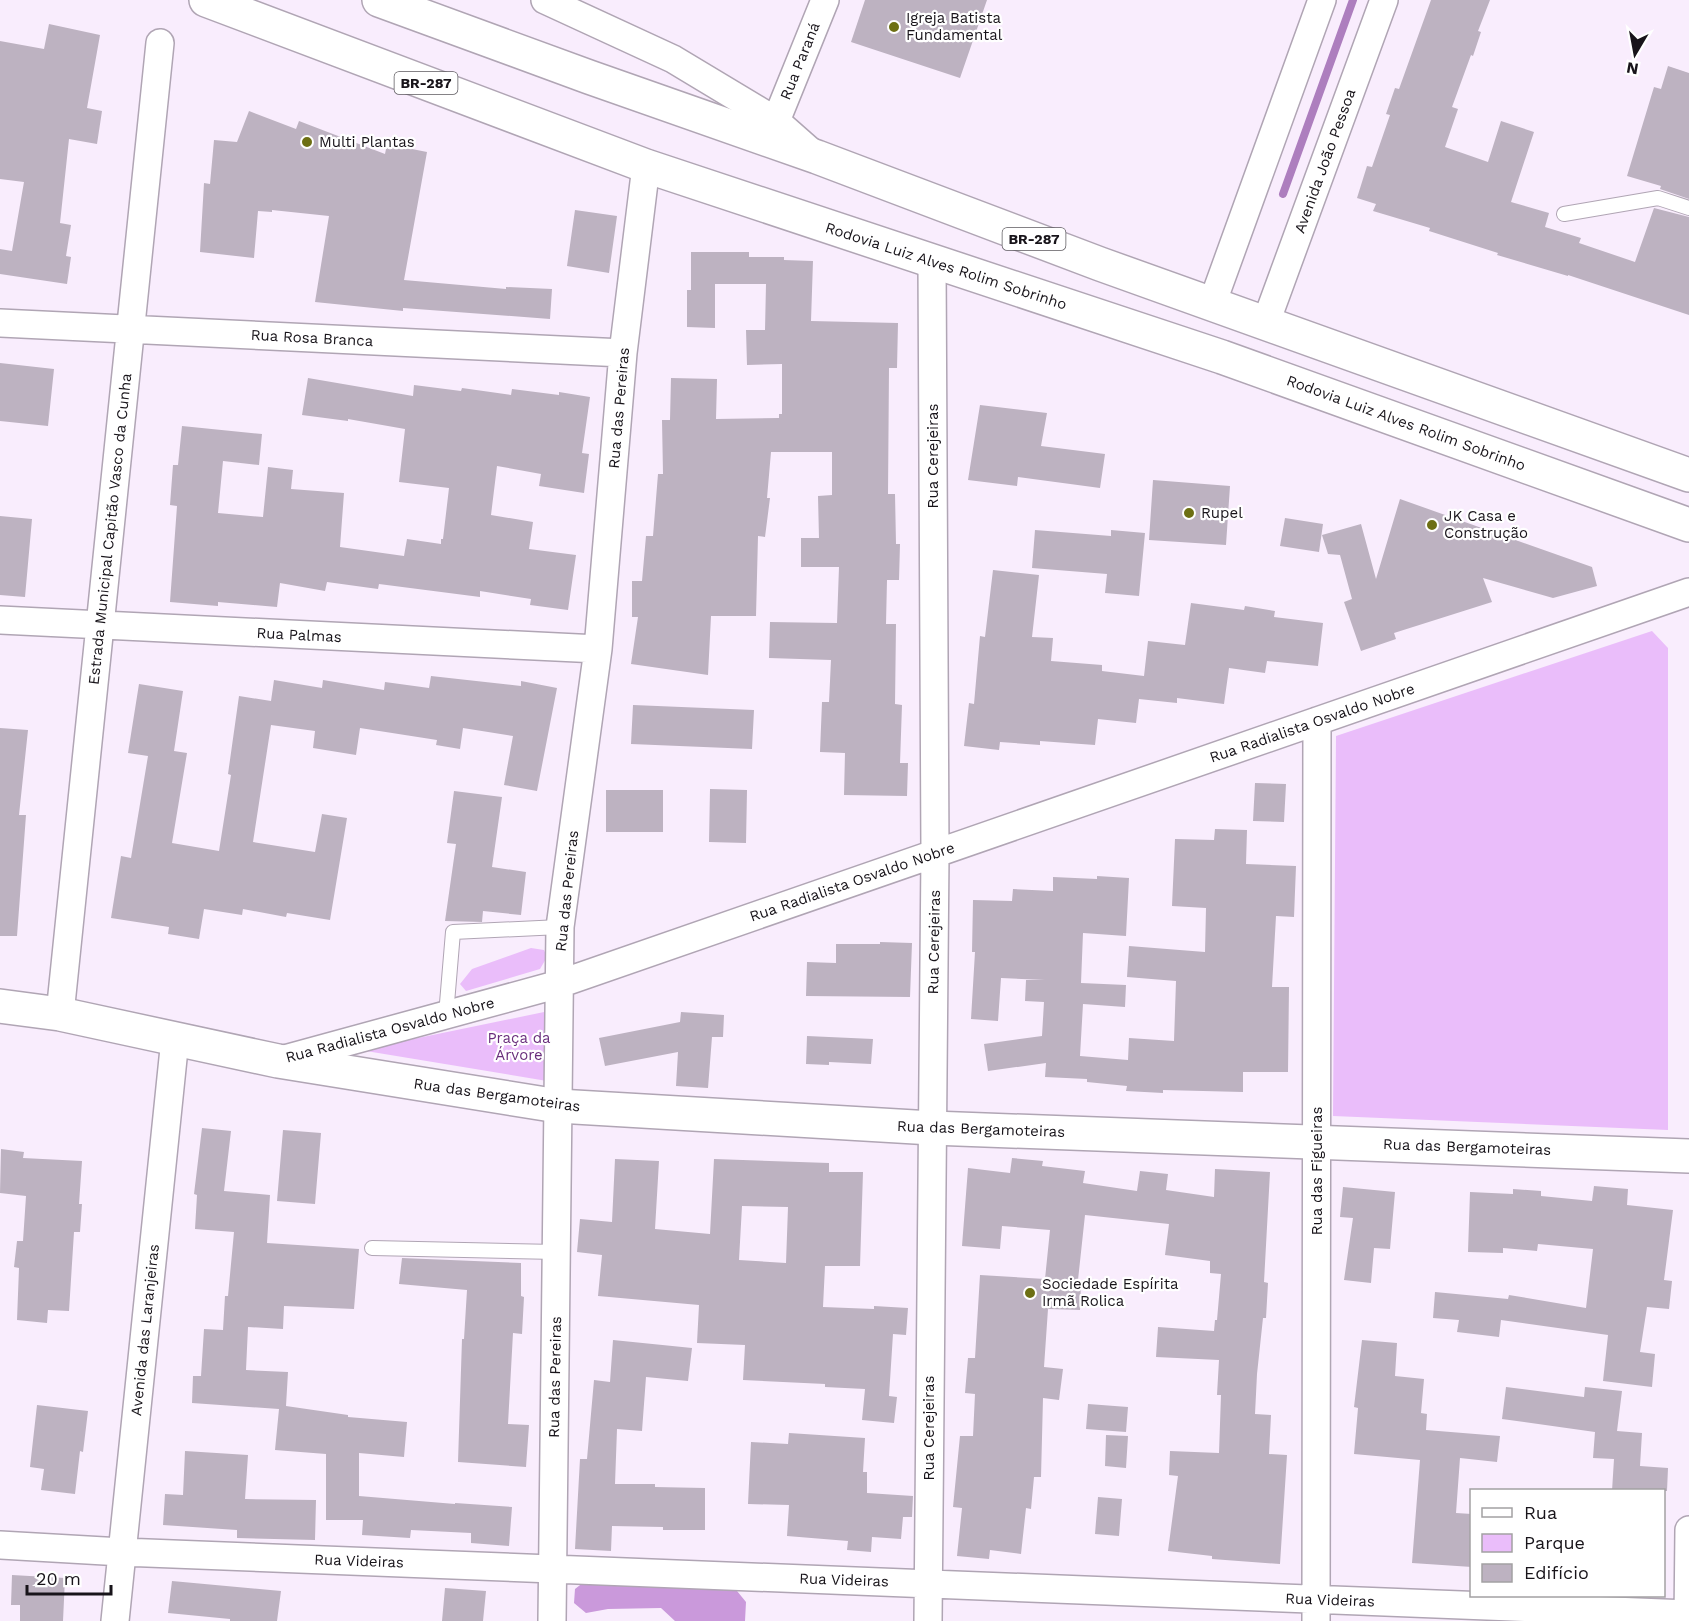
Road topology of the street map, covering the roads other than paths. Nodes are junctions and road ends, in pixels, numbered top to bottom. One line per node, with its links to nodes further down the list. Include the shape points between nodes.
1 (206, 0): 10 (main road, Rodovia Luiz Alves Rolim Sobrinho / BR-287)
2 (379, 0): 9 (main road, BR-287)
3 (545, 0): 8 (street, via 673,59)
4 (825, 0): 8 (street, Rua Paraná)
5 (1322, 0): 14 (street)
6 (1384, 0): 15 (street, Avenida João Pessoa)
7 (160, 43): 17 (street, Estrada Municipal Capitão Vasco da Cunha)
8 (776, 121): 9 (street)
9 (818, 157): 14 (main road, BR-287)
10 (646, 166): 13 (main road, Rodovia Luiz Alves Rolim Sobrinho / BR-287); 18 (street, Rua das Pereiras)
11 (1689, 208): 12 (lane, via 1658,198)
12 (1564, 214)
13 (932, 262): 20 (main road, Rodovia Luiz Alves Rolim Sobrinho / BR-287, via 1233,361); 26 (street, Rua Cerejeiras)
14 (1212, 304): 15 (main road, BR-287)
15 (1266, 322): 19 (main road, BR-287)
16 (0, 323): 17 (street, Rua Rosa Branca)
17 (131, 330): 18 (street, Rua Rosa Branca); 23 (street, Estrada Municipal Capitão Vasco da Cunha)
18 (623, 353): 24 (street, Rua das Pereiras)
19 (1689, 475)
20 (1689, 525)
21 (1689, 592): 25 (street, Rua Radialista Osvaldo Nobre)
22 (0, 620): 23 (street, Rua Palmas)
23 (100, 625): 24 (street, Rua Palmas); 30 (street, Estrada Municipal Capitão Vasco da Cunha)
24 (598, 649): 27 (street, Rua das Pereiras)
25 (1317, 721): 26 (street, Rua Radialista Osvaldo Nobre); 36 (street, Rua das Figueiras)
26 (935, 854): 28 (street, Rua Radialista Osvaldo Nobre); 35 (street, Rua Cerejeiras)
27 (560, 927): 28 (street, Rua das Pereiras); 31 (lane, via 453,932)
28 (559, 984): 31 (street, Rua Radialista Osvaldo Nobre); 34 (street, Rua das Pereiras)
29 (0, 1006): 30 (main road, Rua Radialista Osvaldo Nobre)
30 (60, 1014): 32 (main road, Rua Radialista Osvaldo Nobre)
31 (446, 1015): 33 (street, Rua Radialista Osvaldo Nobre)
32 (175, 1039): 33 (main road, Rua Radialista Osvaldo Nobre); 42 (street, Avenida das Laranjeiras)
33 (278, 1061): 34 (main road, Rua das Bergamoteiras)
34 (558, 1106): 35 (main road, Rua das Bergamoteiras); 39 (street, Rua das Pereiras)
35 (932, 1128): 36 (main road, Rua das Bergamoteiras); 44 (street, Rua Cerejeiras)
36 (1317, 1142): 37 (main road, Rua das Bergamoteiras); 45 (street, Rua das Figueiras)
37 (1689, 1156)
38 (372, 1248): 39 (lane)
39 (556, 1252): 43 (street, Rua das Pereiras)
40 (1689, 1530): 46 (street)
41 (0, 1545): 42 (street, Rua Videiras)
42 (122, 1552): 43 (street, Rua Videiras); 47 (street, Avenida das Laranjeiras)
43 (553, 1569): 44 (street, Rua Videiras); 48 (street, Rua das Pereiras)
44 (928, 1584): 45 (street, Rua Videiras); 49 (street, Rua Cerejeiras)
45 (1316, 1610): 46 (street, Rua Videiras)
46 (1689, 1614): 50 (street)
47 (115, 1621)
48 (552, 1621)
49 (928, 1621)
50 (1688, 1621)

